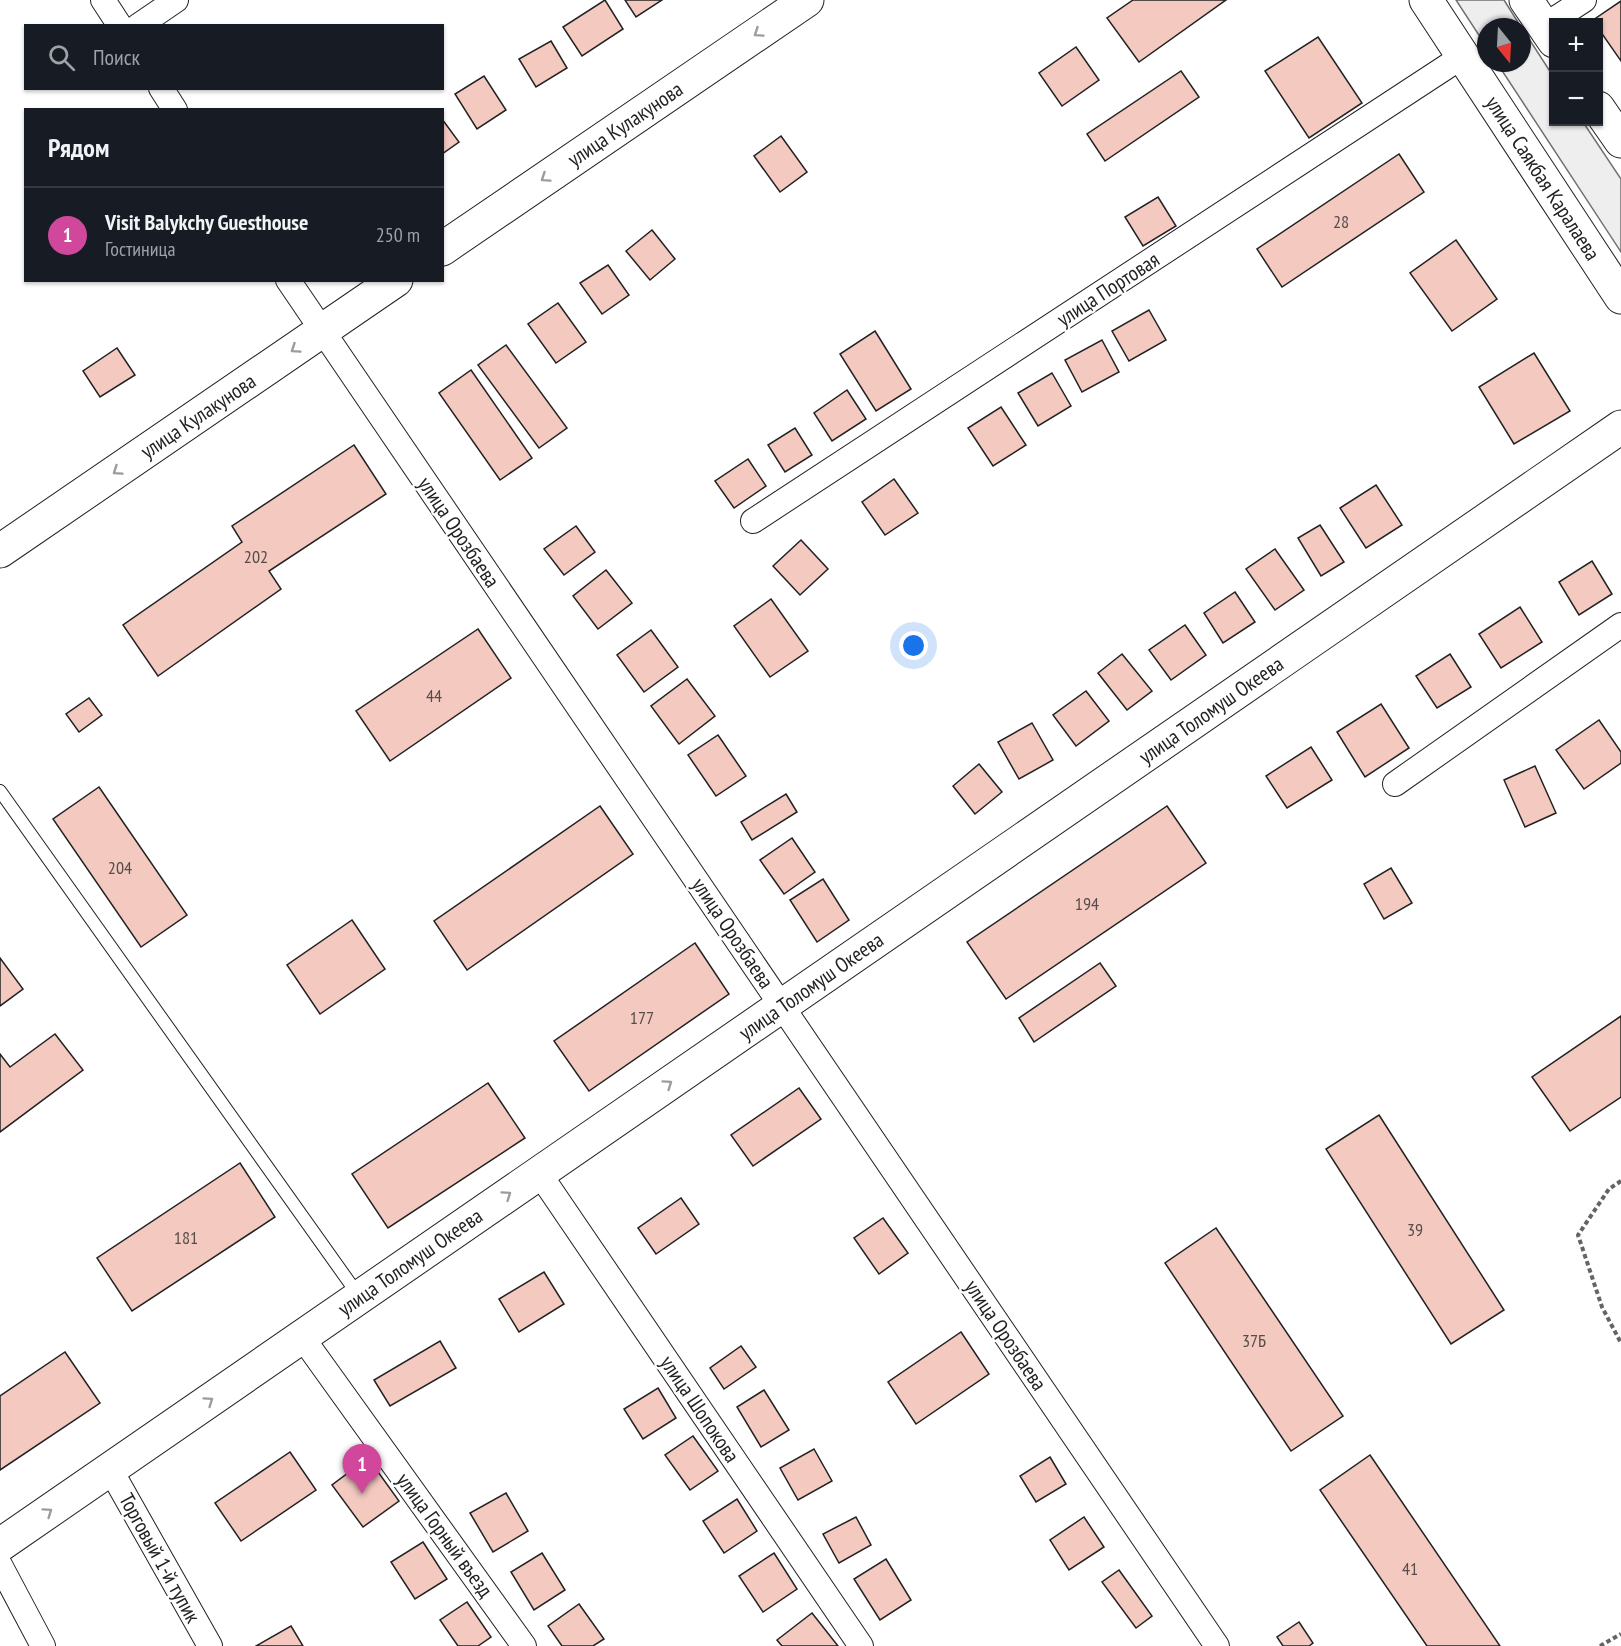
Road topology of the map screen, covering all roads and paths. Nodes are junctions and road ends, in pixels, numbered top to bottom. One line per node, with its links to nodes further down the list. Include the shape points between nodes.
1 (103, 0): 7 (street)
2 (176, 0): 8 (street)
3 (807, 0): 14 (street, улица Кулакунова, one-way to 14)
4 (1426, 0): 9 (street, улица Саякбая Каралаева)
5 (1584, 0): 6 (street)
6 (1541, 22)
7 (119, 24)
8 (141, 24)
9 (1463, 56): 17 (street, улица Саякбая Каралаева); 20 (street, улица Портовая)
10 (162, 90): 11 (street)
11 (174, 108)
12 (1603, 114): 13 (street)
13 (1621, 141)
14 (444, 248)
15 (289, 282): 18 (street, улица Орозбаева)
16 (393, 282): 18 (street, улица Кулакунова)
17 (1621, 297)
18 (322, 331): 21 (street, улица Кулакунова, one-way to 21); 25 (street, улица Орозбаева)
19 (1621, 427): 25 (street, улица Толомуш Океева)
20 (753, 521)
21 (0, 551)
22 (1621, 625): 23 (street)
23 (1395, 784)
24 (0, 791): 28 (lane)
25 (783, 1005): 26 (street, улица Толомуш Океева, one-way to 25); 39 (street, улица Орозбаева)
26 (539, 1173): 28 (street, улица Толомуш Океева, one-way to 26); 38 (street, улица Шопокова)
27 (1621, 1181): 30 (path, via 1609,1189 1578,1235 1602,1307)
28 (360, 1297): 29 (street, улица Толомуш Океева)
29 (302, 1337): 31 (street, улица Толомуш Океева, one-way to 29); 37 (street, улица Горный въезд)
30 (1621, 1343)
31 (110, 1469): 32 (street, улица Толомуш Океева, one-way to 31); 36 (street, Торговый 1-й тупик)
32 (0, 1545)
33 (0, 1565): 35 (street)
34 (1621, 1634): 40 (path)
35 (43, 1646)
36 (210, 1646)
37 (524, 1646)
38 (861, 1646)
39 (1217, 1646)
40 (1600, 1646)

